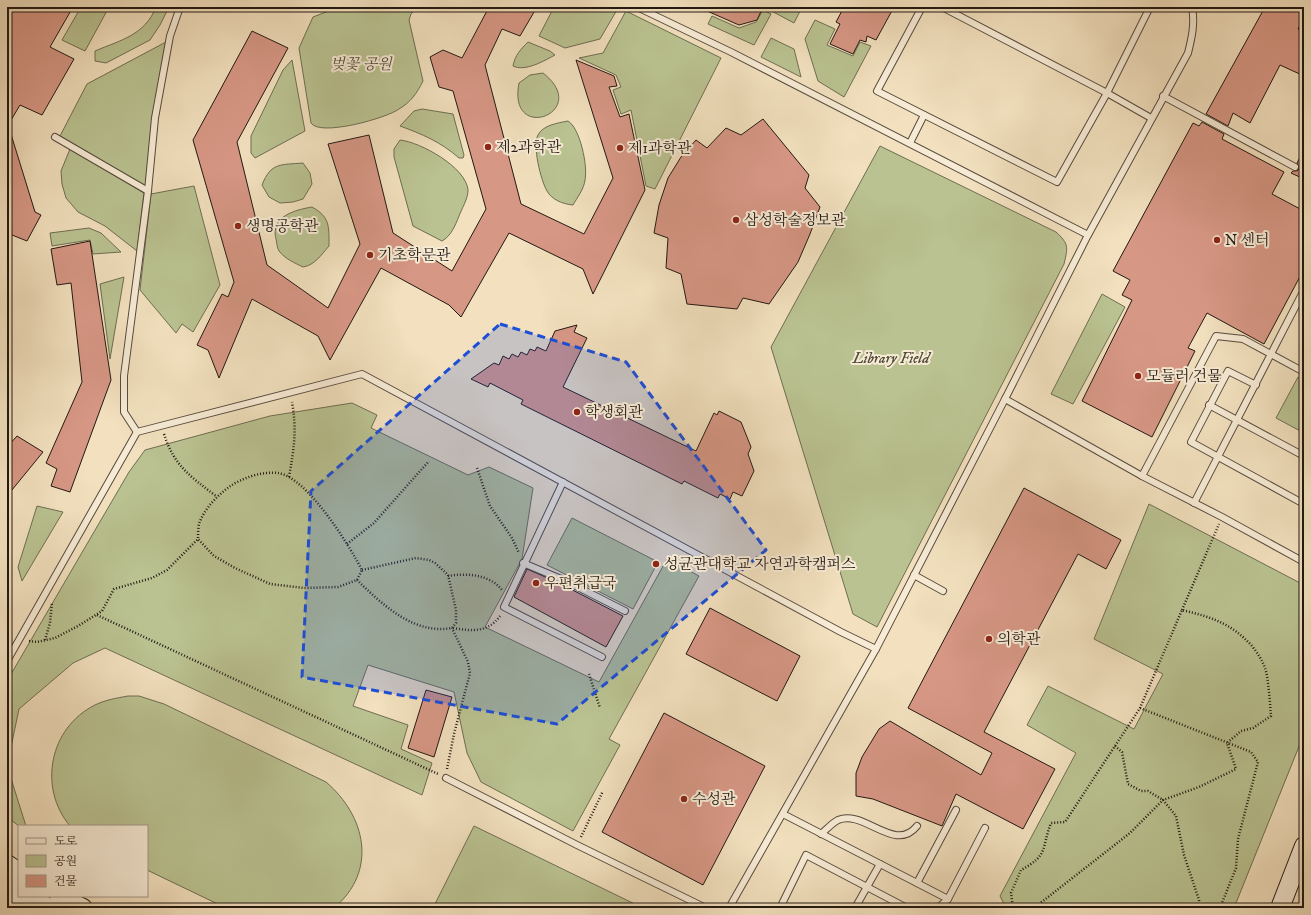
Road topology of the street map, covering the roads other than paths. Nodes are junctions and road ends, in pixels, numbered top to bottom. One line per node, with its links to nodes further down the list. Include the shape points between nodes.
1 (180, 7): 14 (lane, via 170,36 155,118)
2 (636, 7): 12 (lane)
3 (922, 7): 9 (lane, via 877,91)
4 (942, 7): 7 (lane)
5 (1147, 7): 7 (lane, via 1148,11)
6 (1192, 7): 8 (lane, via 1194,19 1188,53)
7 (1107, 93): 9 (lane, via 1057,182); 10 (lane)
8 (1163, 96): 10 (lane); 13 (lane)
9 (924, 114): 12 (lane)
10 (1151, 118): 15 (lane)
11 (55, 137): 14 (lane)
12 (910, 143): 15 (lane)
13 (1295, 167)
14 (148, 191): 23 (lane, via 124,376 124,412)
15 (1088, 235): 20 (lane)
16 (1304, 290): 17 (lane)
17 (1271, 356): 18 (lane); 19 (lane); 26 (lane, via 1243,339 1216,336)
18 (1304, 372)
19 (1256, 385): 21 (lane, via 1228,371); 22 (lane)
20 (1005, 399): 26 (lane); 32 (lane)
21 (1209, 405): 22 (lane); 25 (lane, via 1191,442)
22 (1237, 420): 24 (lane); 25 (lane)
23 (137, 432): 27 (lane, via 362,374); 37 (lane)
24 (1304, 456)
25 (1218, 457): 28 (lane); 29 (lane)
26 (1142, 476): 28 (lane)
27 (563, 482): 31 (lane); 35 (lane)
28 (1194, 502): 30 (lane)
29 (1304, 504)
30 (1304, 562)
31 (524, 563): 34 (lane); 36 (lane, via 504,607)
32 (914, 575): 33 (lane); 35 (lane)
33 (942, 591)
34 (625, 611)
35 (876, 649): 40 (lane)
36 (602, 657)
37 (7, 661)
38 (446, 778): 59 (lane)
39 (956, 810): 49 (lane)
40 (783, 814): 43 (lane); 60 (lane)
41 (917, 826): 43 (lane, via 909,833 898,835 886,833 864,822 852,819 839,820)
42 (985, 828): 54 (lane)
43 (822, 834): 46 (lane)
44 (1304, 846): 65 (street)
45 (7, 864): 47 (street)
46 (880, 864): 49 (lane); 50 (lane)
47 (18, 871)
48 (7, 882): 51 (street)
49 (917, 883): 54 (lane)
50 (867, 886): 61 (lane, via 806,855); 62 (lane); 63 (lane)
51 (18, 889)
52 (31, 897): 57 (street)
53 (61, 897): 58 (street)
54 (948, 899): 64 (lane)
55 (7, 901): 56 (street)
56 (19, 908)
57 (49, 908)
58 (83, 908)
59 (706, 908)
60 (729, 908)
61 (780, 908)
62 (855, 908)
63 (907, 908)
64 (938, 908)
65 (1280, 908)

